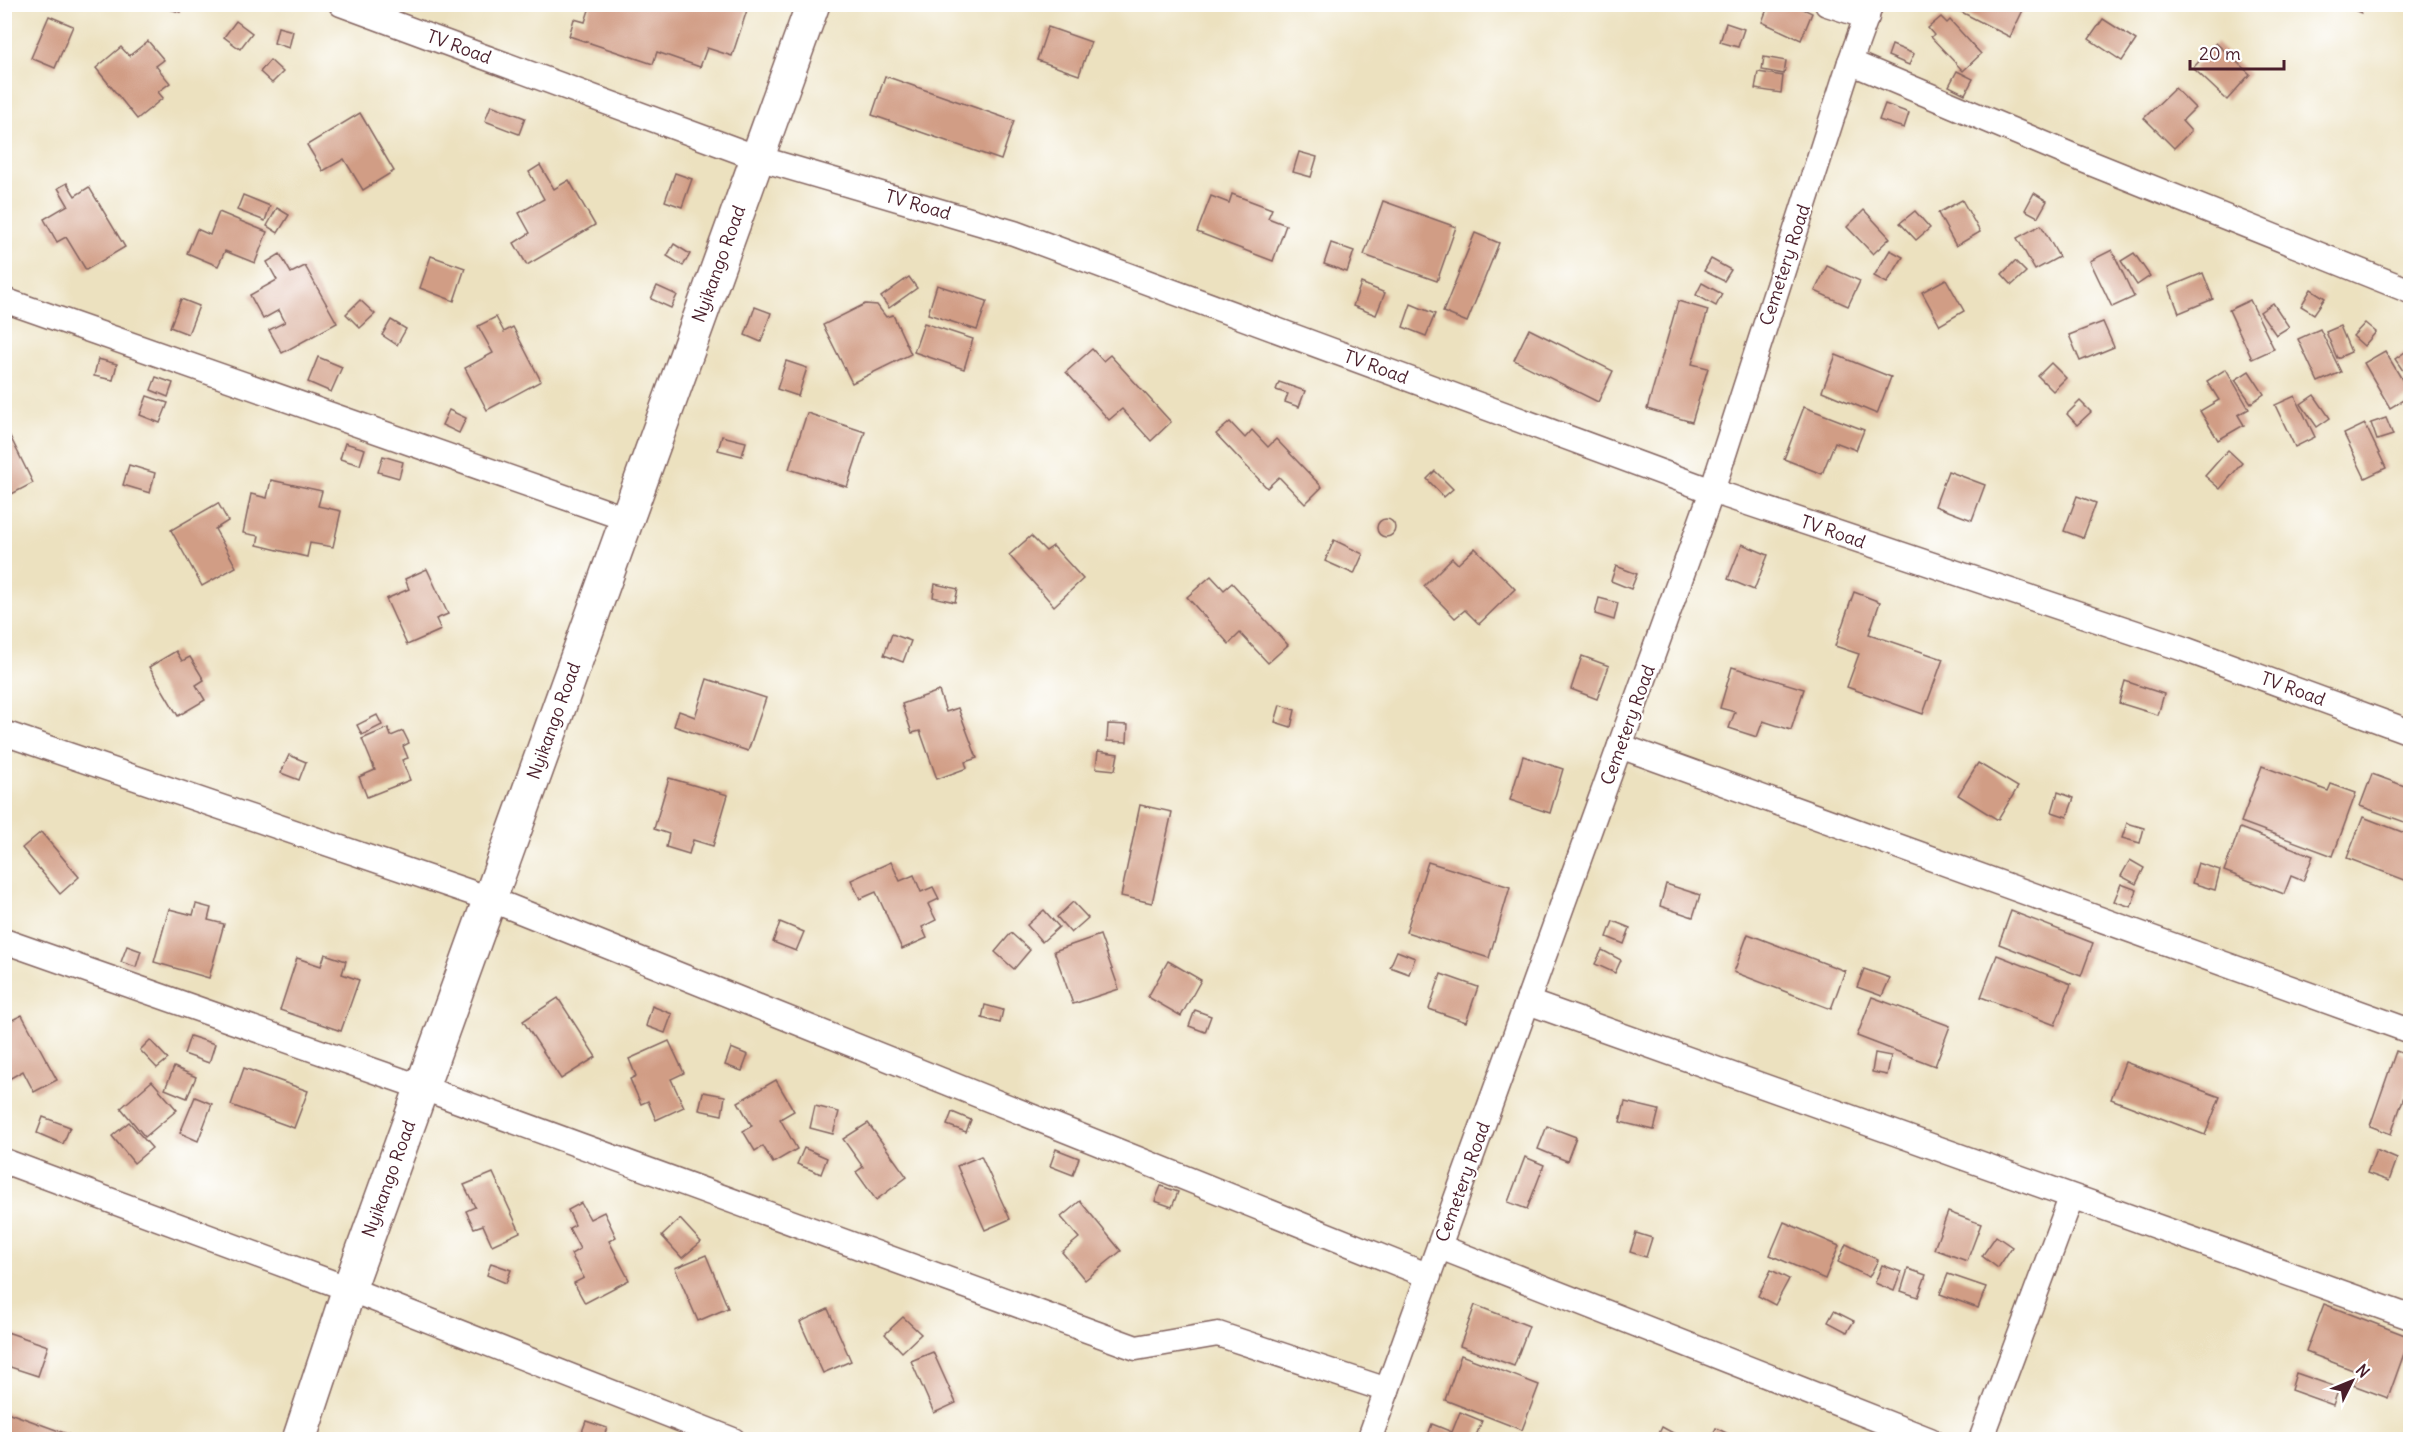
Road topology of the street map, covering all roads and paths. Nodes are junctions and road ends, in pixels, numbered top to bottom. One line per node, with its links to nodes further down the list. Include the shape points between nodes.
1 (341, 4): 6 (street, TV Road)
2 (813, 4): 6 (street, Nyikango Road)
3 (1827, 4): 4 (street)
4 (1869, 11): 5 (street, Cemetery Road)
5 (1850, 62): 7 (street); 9 (street, Cemetery Road)
6 (758, 158): 9 (street, TV Road, via 1014,233); 10 (street, Nyikango Road)
7 (2410, 291)
8 (4, 300): 10 (street)
9 (1712, 491): 11 (street, TV Road, via 2184,649); 13 (street, Cemetery Road)
10 (627, 519): 14 (street, Nyikango Road)
11 (2410, 732)
12 (4, 733): 14 (street)
13 (1620, 746): 16 (street, Cemetery Road); 17 (street)
14 (490, 899): 18 (street, Nyikango Road); 22 (street)
15 (4, 941): 18 (street)
16 (1528, 1002): 20 (street); 21 (street, Cemetery Road)
17 (2410, 1031)
18 (423, 1088): 23 (street, Nyikango Road); 25 (street, via 1136,1348 1218,1334)
19 (4, 1161): 23 (street)
20 (2072, 1198): 24 (street); 31 (street)
21 (1440, 1247): 22 (street, Cemetery Road); 26 (street)
22 (1429, 1276): 25 (street, Cemetery Road)
23 (349, 1289): 27 (street, Nyikango Road); 28 (street)
24 (2410, 1317)
25 (1387, 1390): 29 (street, Cemetery Road)
26 (1892, 1433): 30 (street)
27 (299, 1440)
28 (733, 1440)
29 (1369, 1440)
30 (1930, 1440)
31 (1981, 1440)

